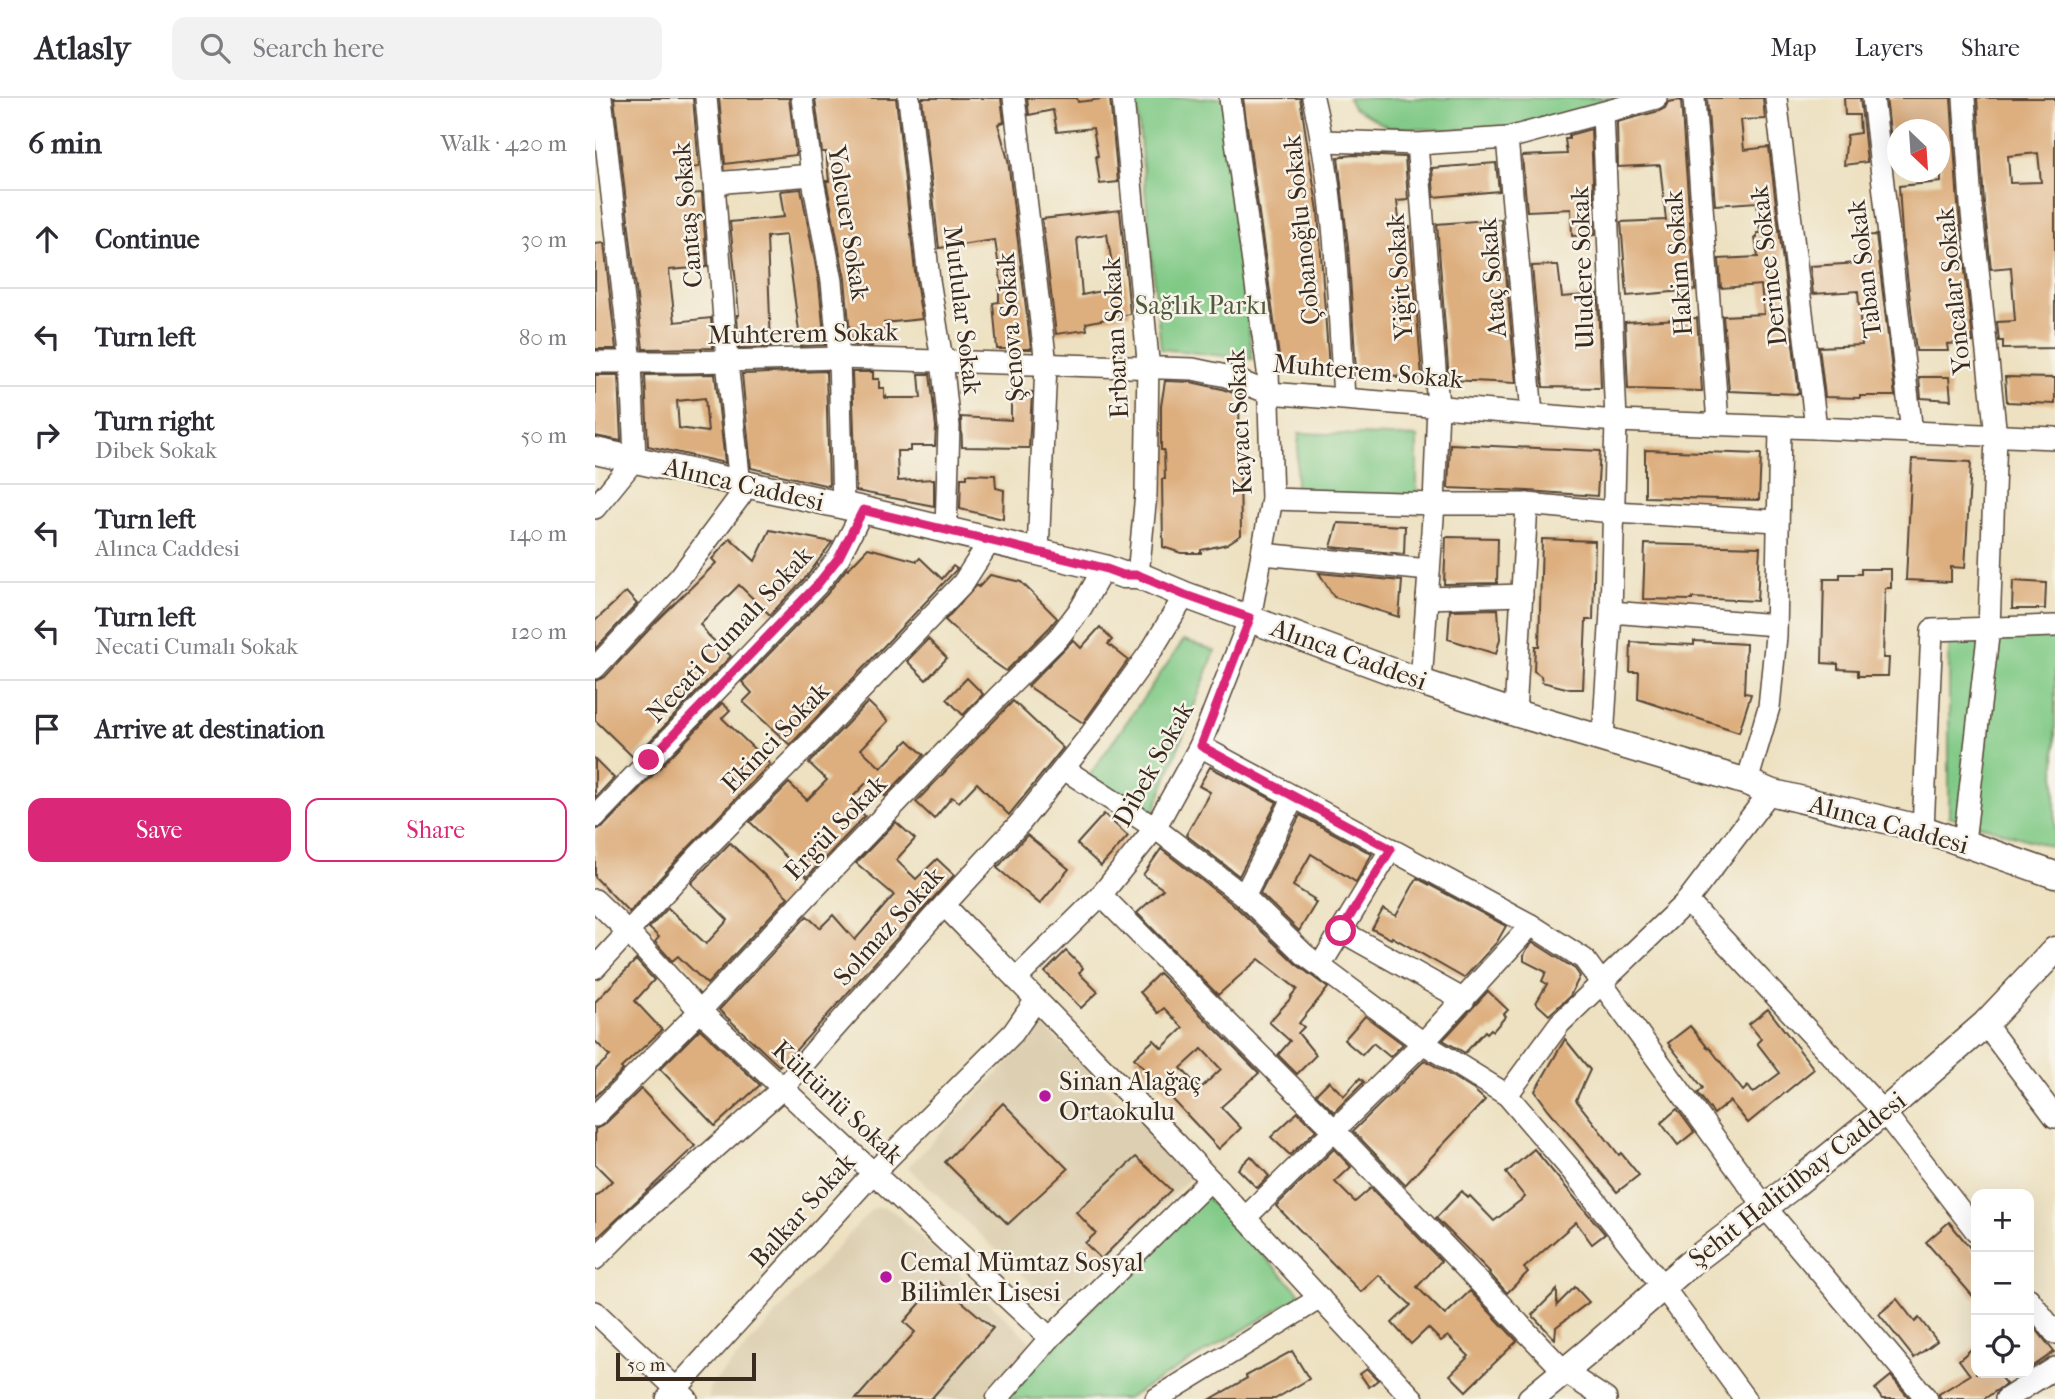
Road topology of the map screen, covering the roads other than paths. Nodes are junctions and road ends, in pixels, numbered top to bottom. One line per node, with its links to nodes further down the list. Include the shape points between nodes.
1 (601, 98): 24 (street)
2 (706, 98): 19 (street, Cantaş Sokak)
3 (802, 98): 18 (street, Yolcuer Sokak)
4 (909, 98): 21 (street, Mutlular Sokak)
5 (1014, 98): 25 (street, Şenova Sokak)
6 (1123, 98): 26 (street, Erbaran Sokak)
7 (1230, 98): 27 (street, Kayacı Sokak)
8 (1313, 98): 16 (street, Çobanoğlu Sokak)
9 (1656, 98): 14 (street)
10 (1694, 98): 32 (street, Hakim Sokak)
11 (1776, 98): 34 (street, Derince Sokak)
12 (1873, 98): 35 (street, Taban Sokak)
13 (1965, 98): 36 (street, Yoncalar Sokak, via 1971,204)
14 (1603, 113): 15 (street); 31 (street, Uludere Sokak)
15 (1507, 138): 17 (street); 30 (street, Ataç Sokak)
16 (1323, 141): 17 (street); 28 (street, Çobanoğlu Sokak)
17 (1417, 144): 29 (street, Yiğit Sokak)
18 (812, 175): 19 (street); 20 (street, Yolcuer Sokak, via 832,281)
19 (714, 183): 22 (street, Cantaş Sokak)
20 (839, 358): 21 (street, Muhterem Sokak); 22 (street, Muhterem Sokak); 45 (street, Yolcuer Sokak)
21 (942, 360): 25 (street, Muhterem Sokak); 48 (street, Mutlular Sokak, via 949,426)
22 (727, 361): 24 (street, Muhterem Sokak); 40 (street, Cantaş Sokak)
23 (595, 362): 24 (street, Muhterem Sokak)
24 (631, 362): 39 (street)
25 (1046, 364): 26 (street, Muhterem Sokak); 50 (street, Şenova Sokak)
26 (1148, 368): 27 (street, Muhterem Sokak, via 1193,369); 54 (street, Erbaran Sokak, via 1146,494)
27 (1269, 393): 28 (street, Muhterem Sokak); 41 (street, Kayacı Sokak)
28 (1344, 398): 29 (street, Muhterem Sokak)
29 (1438, 406): 30 (street, Muhterem Sokak); 42 (street, Yiğit Sokak)
30 (1532, 414): 31 (street, Muhterem Sokak)
31 (1616, 421): 32 (street, Muhterem Sokak); 46 (street, Uludere Sokak)
32 (1718, 423): 33 (street, Muhterem Sokak)
33 (1780, 428): 34 (street, Muhterem Sokak); 47 (street)
34 (1816, 428): 35 (street, Muhterem Sokak)
35 (1912, 433): 36 (street, Muhterem Sokak)
36 (1996, 436): 37 (street, Muhterem Sokak); 62 (street, Yoncalar Sokak)
37 (2055, 438)
38 (595, 451): 39 (main road, Alınca Caddesi)
39 (635, 460): 40 (main road, Alınca Caddesi); 44 (street)
40 (741, 489): 45 (main road, Alınca Caddesi); 63 (street, via 680,577)
41 (1272, 499): 42 (street); 51 (street, Kayacı Sokak)
42 (1434, 504): 43 (street); 53 (street, Yiğit Sokak)
43 (1527, 504): 46 (street); 56 (street)
44 (595, 508)
45 (853, 508): 48 (main road, Alınca Caddesi); 71 (street, Necati Cumalı Sokak, via 839,557 817,585)
46 (1613, 512): 47 (street); 58 (street, Uludere Sokak)
47 (1778, 521): 60 (street)
48 (946, 530): 49 (main road, Alınca Caddesi)
49 (990, 541): 50 (main road, Alınca Caddesi); 84 (street, Ekinci Sokak, via 963,583)
50 (1038, 553): 52 (main road, Alınca Caddesi)
51 (1262, 554): 53 (street); 59 (street, Kayacı Sokak)
52 (1104, 568): 54 (main road, Alınca Caddesi); 92 (street, Ergül Sokak, via 1059,637)
53 (1429, 570): 57 (street, Yiğit Sokak)
54 (1138, 575): 55 (main road, Alınca Caddesi)
55 (1185, 595): 59 (main road, Alınca Caddesi); 68 (street, Solmaz Sokak, via 1153,648)
56 (1522, 595): 57 (street); 65 (street)
57 (1427, 598): 64 (street, Yiğit Sokak)
58 (1611, 612): 60 (street); 66 (street, Uludere Sokak)
59 (1250, 618): 64 (main road, Alınca Caddesi); 67 (street, Dibek Sokak)
60 (1776, 625): 69 (street)
61 (2055, 626): 62 (street)
62 (1989, 628): 73 (street, via 1932,630); 74 (street, Yoncalar Sokak)
63 (595, 667)
64 (1421, 682): 65 (main road, Alınca Caddesi)
65 (1515, 713): 66 (main road, Alınca Caddesi)
66 (1603, 739): 69 (main road, Alınca Caddesi)
67 (1201, 746): 70 (street); 72 (street, Dibek Sokak)
68 (1064, 769): 72 (street); 81 (street, Solmaz Sokak)
69 (1758, 787): 73 (main road, Alınca Caddesi); 80 (street)
70 (1294, 797): 75 (street); 78 (street)
71 (595, 817)
72 (1154, 828): 77 (street, Dibek Sokak); 78 (street)
73 (1923, 829): 74 (main road, Alınca Caddesi)
74 (1963, 842): 76 (main road, Alınca Caddesi)
75 (1391, 849): 82 (street); 83 (street)
76 (2055, 875)
77 (1101, 895): 88 (street, Dibek Sokak); 100 (street)
78 (1244, 896): 86 (street)
79 (595, 900): 84 (street, Kültürlü Sokak)
80 (1687, 901): 89 (street); 97 (street)
81 (944, 905): 88 (street); 95 (street, Solmaz Sokak)
82 (1531, 925): 89 (street, via 1584,959); 91 (street)
83 (1341, 931): 86 (street); 91 (street)
84 (629, 933): 87 (street, Ekinci Sokak); 92 (street, Kültürlü Sokak)
85 (2055, 950): 93 (main road, Şehit Halitilbay Caddesi)
86 (1320, 966): 94 (street)
87 (595, 968)
88 (1016, 979): 90 (street)
89 (1601, 985): 96 (street, via 1560,1023); 103 (street)
90 (1036, 1000): 101 (street, Balkar Sokak, via 1013,1033); 102 (street)
91 (1464, 1000): 94 (street)
92 (700, 1011): 95 (street, Kültürlü Sokak); 98 (street, Ergül Sokak)
93 (1985, 1024): 97 (main road, Şehit Halitilbay Caddesi); 99 (street)
94 (1423, 1043): 96 (street); 100 (street)
95 (783, 1088): 101 (street, Kültürlü Sokak); 106 (street, Solmaz Sokak)
96 (1507, 1095): 107 (street)
97 (1884, 1112): 103 (main road, Şehit Halitilbay Caddesi); 105 (street)
98 (595, 1116)
99 (2055, 1118)
100 (1334, 1130): 104 (street); 114 (street)
101 (873, 1173): 112 (street, Kültürlü Sokak); 115 (street, Balkar Sokak)
102 (1210, 1180): 104 (street); 112 (street)
103 (1765, 1207): 107 (main road, Şehit Halitilbay Caddesi); 122 (street)
104 (1245, 1218): 108 (street)
105 (1971, 1225)
106 (595, 1259)
107 (1663, 1287): 114 (main road, Şehit Halitilbay Caddesi); 121 (street)
108 (1320, 1298): 117 (street); 118 (street)
109 (2034, 1306): 111 (street)
110 (595, 1312): 115 (street)
111 (2055, 1333)
112 (1050, 1338): 116 (street)
113 (2055, 1368): 123 (street)
114 (1565, 1371): 119 (main road, Şehit Halitilbay Caddesi); 120 (street)
115 (677, 1396)
116 (997, 1399)
117 (1156, 1399)
118 (1413, 1399)
119 (1531, 1399)
120 (1606, 1399)
121 (1745, 1399)
122 (1927, 1399)
123 (2006, 1399)

